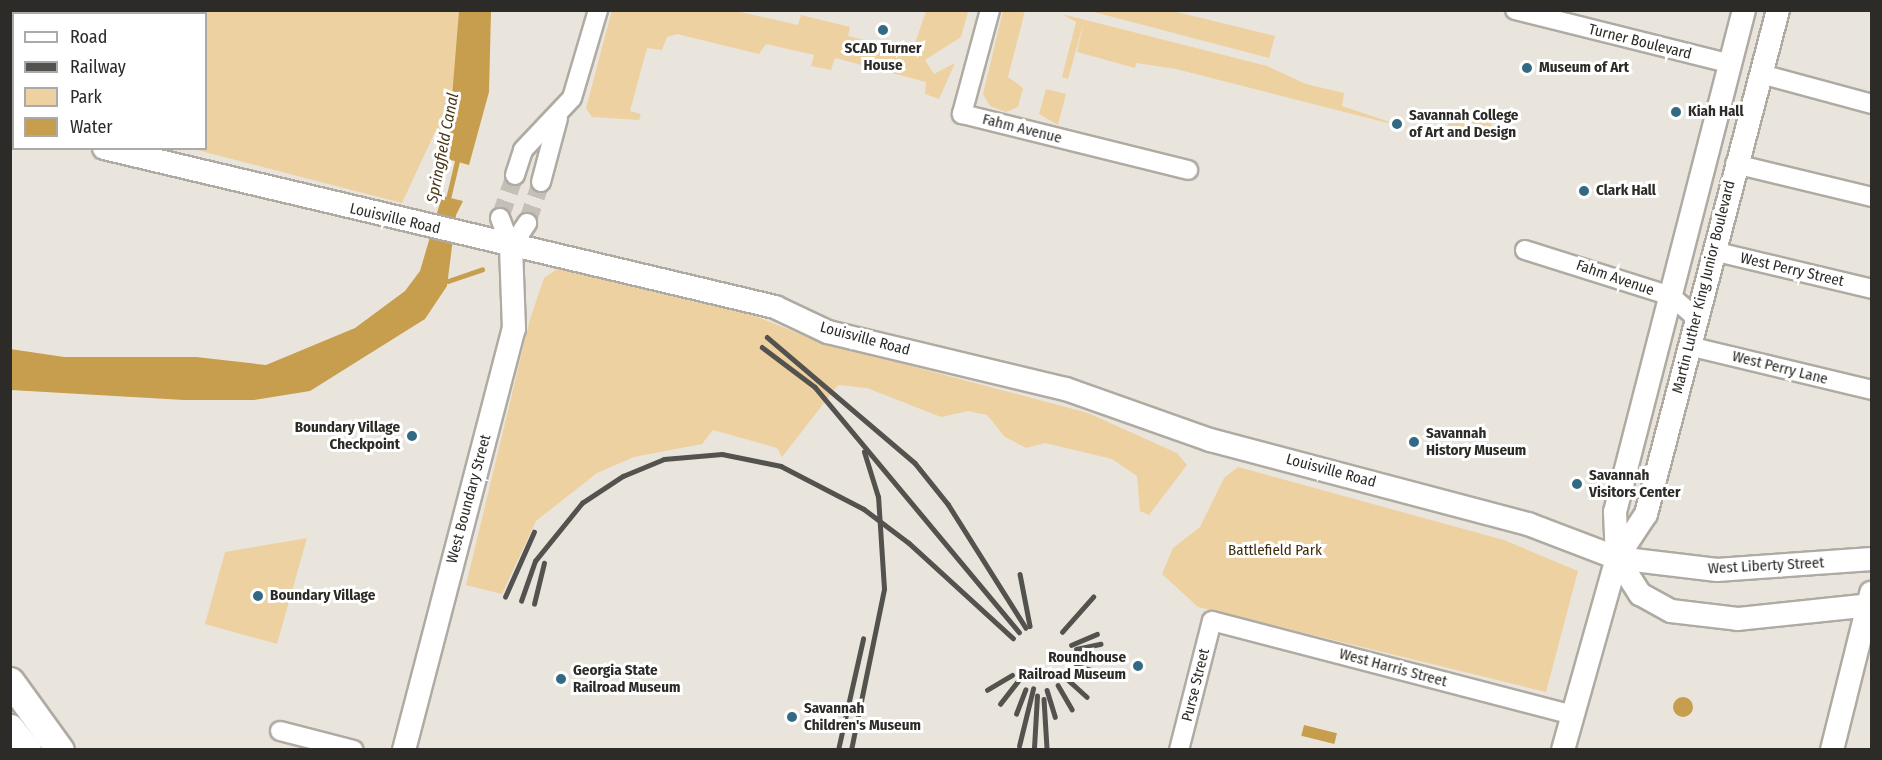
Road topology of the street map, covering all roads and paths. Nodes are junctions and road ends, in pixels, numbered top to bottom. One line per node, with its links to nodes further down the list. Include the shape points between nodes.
1 (598, 10): 9 (street, via 575,90)
2 (990, 10): 12 (street, Fahm Avenue, via 962,114)
3 (1515, 10): 6 (street, Turner Boulevard)
4 (1744, 10): 6 (main road, Martin Luther King Junior Boulevard)
5 (1778, 10): 7 (main road, Martin Luther King Junior Boulevard)
6 (1731, 64): 22 (main road, Martin Luther King Junior Boulevard)
7 (1761, 74): 8 (street); 11 (main road, Martin Luther King Junior Boulevard)
8 (1872, 104)
9 (558, 118): 13 (street, via 524,150); 14 (street)
10 (112, 150): 18 (main road, Louisville Road)
11 (1735, 164): 15 (street); 20 (main road, Martin Luther King Junior Boulevard)
12 (1188, 170)
13 (515, 175)
14 (541, 182)
15 (1872, 197)
16 (500, 218): 18 (street, West Boundary Street)
17 (527, 224): 18 (street)
18 (511, 247): 26 (main road, Louisville Road, via 775,307 828,332 1066,389 1210,440 1528,524); 37 (main road, West Boundary Street, via 514,329)
19 (1526, 250): 22 (street, Fahm Avenue)
20 (1713, 251): 21 (street, West Perry Street); 23 (main road, Martin Luther King Junior Boulevard)
21 (1872, 290)
22 (1671, 296): 23 (street, Fahm Avenue); 26 (main road, Martin Luther King Junior Boulevard, via 1615,512)
23 (1696, 319): 24 (main road, Martin Luther King Junior Boulevard)
24 (1689, 346): 25 (street, West Perry Lane); 26 (main road, Martin Luther King Junior Boulevard, via 1646,514)
25 (1872, 390)
26 (1617, 558): 27 (main road, West Liberty Street, via 1717,570); 28 (main road, via 1640,594 1671,611 1738,619); 31 (main road, Martin Luther King Junior Boulevard)
27 (1872, 559)
28 (1871, 601): 40 (main road)
29 (1212, 621): 31 (street, West Harris Street); 38 (street, Purse Street)
30 (10, 681): 35 (highway)
31 (1573, 715): 39 (main road, Martin Luther King Junior Boulevard)
32 (10, 728): 34 (highway)
33 (280, 730): 36 (street)
34 (27, 750)
35 (60, 750)
36 (354, 750)
37 (404, 750)
38 (1179, 750)
39 (1563, 750)
40 (1832, 750)

